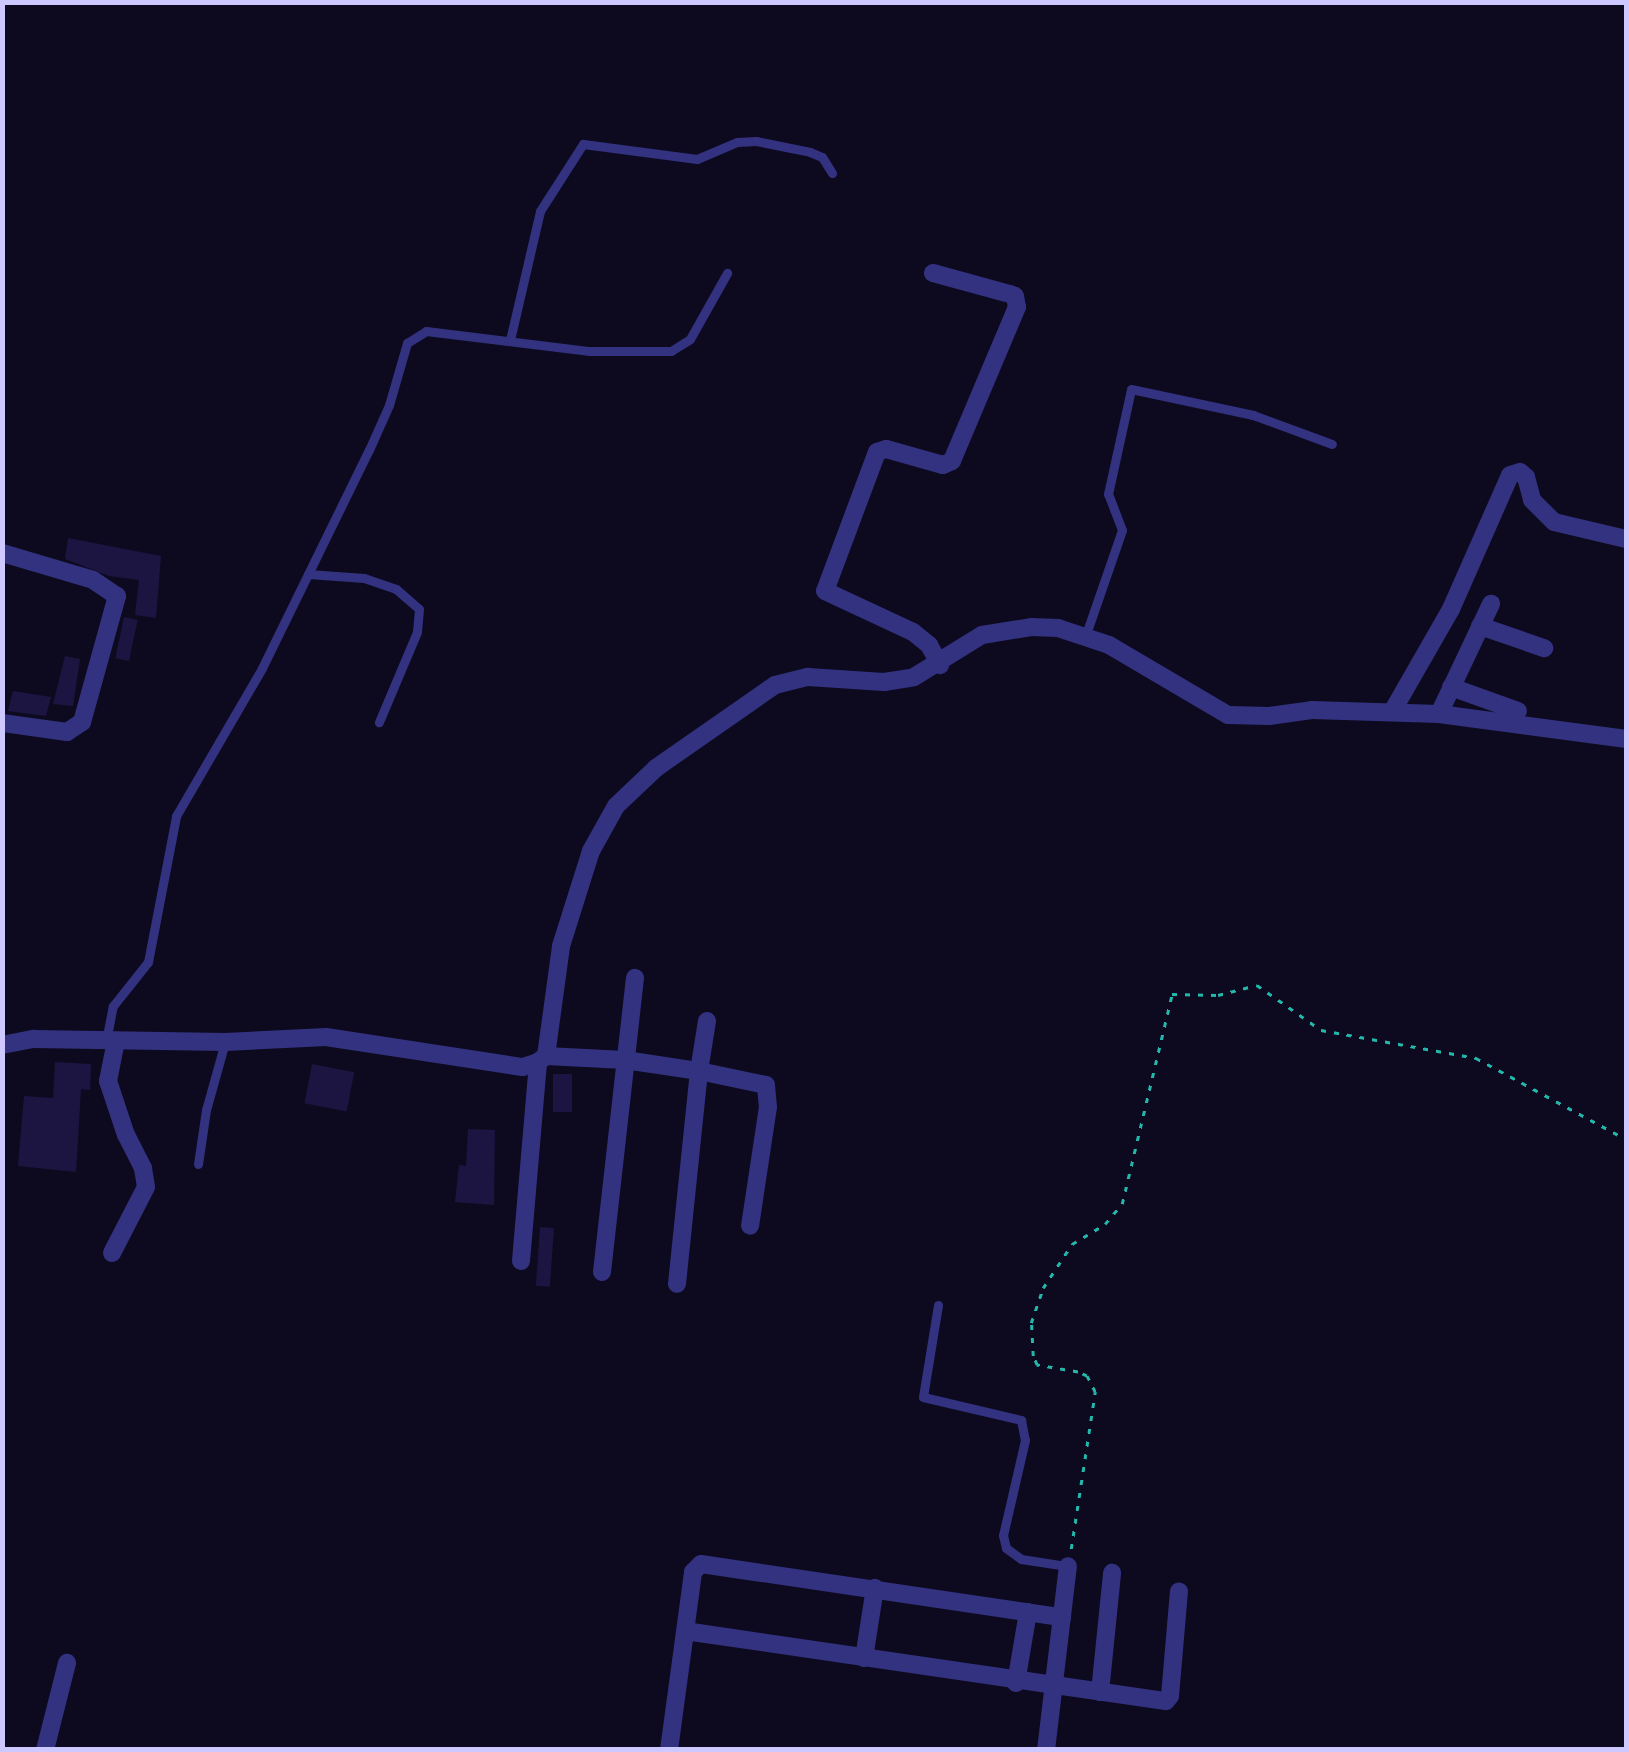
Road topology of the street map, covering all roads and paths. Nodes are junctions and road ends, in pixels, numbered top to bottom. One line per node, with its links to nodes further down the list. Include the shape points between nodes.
1 (832, 173): 4 (lane, via 822,157 756,140 698,159 583,144 534,228)
2 (727, 273): 4 (lane, via 690,339 671,351 590,351)
3 (933, 273): 13 (street, via 1015,296 1017,307 952,461 877,452 825,591 914,632)
4 (510, 340): 8 (lane, via 426,331 407,342 389,406)
5 (1332, 444): 11 (lane, via 1253,416 1132,390 1108,494 1122,530)
6 (1626, 539): 16 (street, via 1554,522 1532,500 1526,477 1510,475 1451,609)
7 (2, 553): 19 (street, via 94,580 117,596 82,722 67,732)
8 (308, 574): 18 (lane, via 364,578 396,589 419,609 417,632); 23 (lane, via 176,816 148,962 114,1006)
9 (1491, 604): 10 (street)
10 (1480, 626): 12 (street); 14 (street)
11 (1085, 636): 13 (street, via 1058,628 1006,628 982,635); 16 (street, via 1228,715)
12 (1544, 648)
13 (940, 664): 26 (street, via 884,682 808,677 774,685 656,768 616,806 591,851 561,946)
14 (1451, 687): 15 (street); 17 (street)
15 (1518, 711)
16 (1392, 712): 17 (street)
17 (1439, 714): 20 (street)
18 (379, 722)
19 (2, 723)
20 (1626, 739)
21 (635, 978): 27 (street)
22 (707, 1021): 28 (street)
23 (111, 1041): 24 (street); 25 (street); 32 (street, via 108,1081 146,1187)
24 (225, 1042): 26 (street, via 326,1037 523,1067); 30 (lane)
25 (2, 1045)
26 (542, 1059): 27 (street); 33 (street)
27 (625, 1060): 28 (street); 34 (street)
28 (699, 1071): 31 (street, via 766,1086); 35 (street)
29 (1626, 1139): 37 (path, via 1476,1058 1321,1030 1257,985 1172,994 1122,1204 1106,1224 1072,1244 1043,1288 1031,1323 1038,1365 1078,1372 1095,1392)
30 (198, 1164)
31 (750, 1226)
32 (112, 1253)
33 (521, 1261)
34 (602, 1272)
35 (677, 1284)
36 (938, 1305): 37 (lane, via 923,1397 1021,1420 1025,1440 1003,1535 1006,1548 1021,1559)
37 (1068, 1566): 42 (street)
38 (1112, 1573): 48 (street)
39 (875, 1588): 41 (street); 43 (street, via 701,1564 693,1572); 44 (street)
40 (1179, 1591): 48 (street, via 1169,1700)
41 (1028, 1612): 42 (street); 46 (street)
42 (1062, 1617): 47 (street)
43 (684, 1631): 44 (street); 50 (street)
44 (864, 1658): 46 (street)
45 (67, 1663): 49 (street)
46 (1016, 1682): 47 (street)
47 (1055, 1686): 48 (street); 51 (street)
48 (1100, 1692)
49 (45, 1750)
50 (669, 1750)
51 (1046, 1750)

